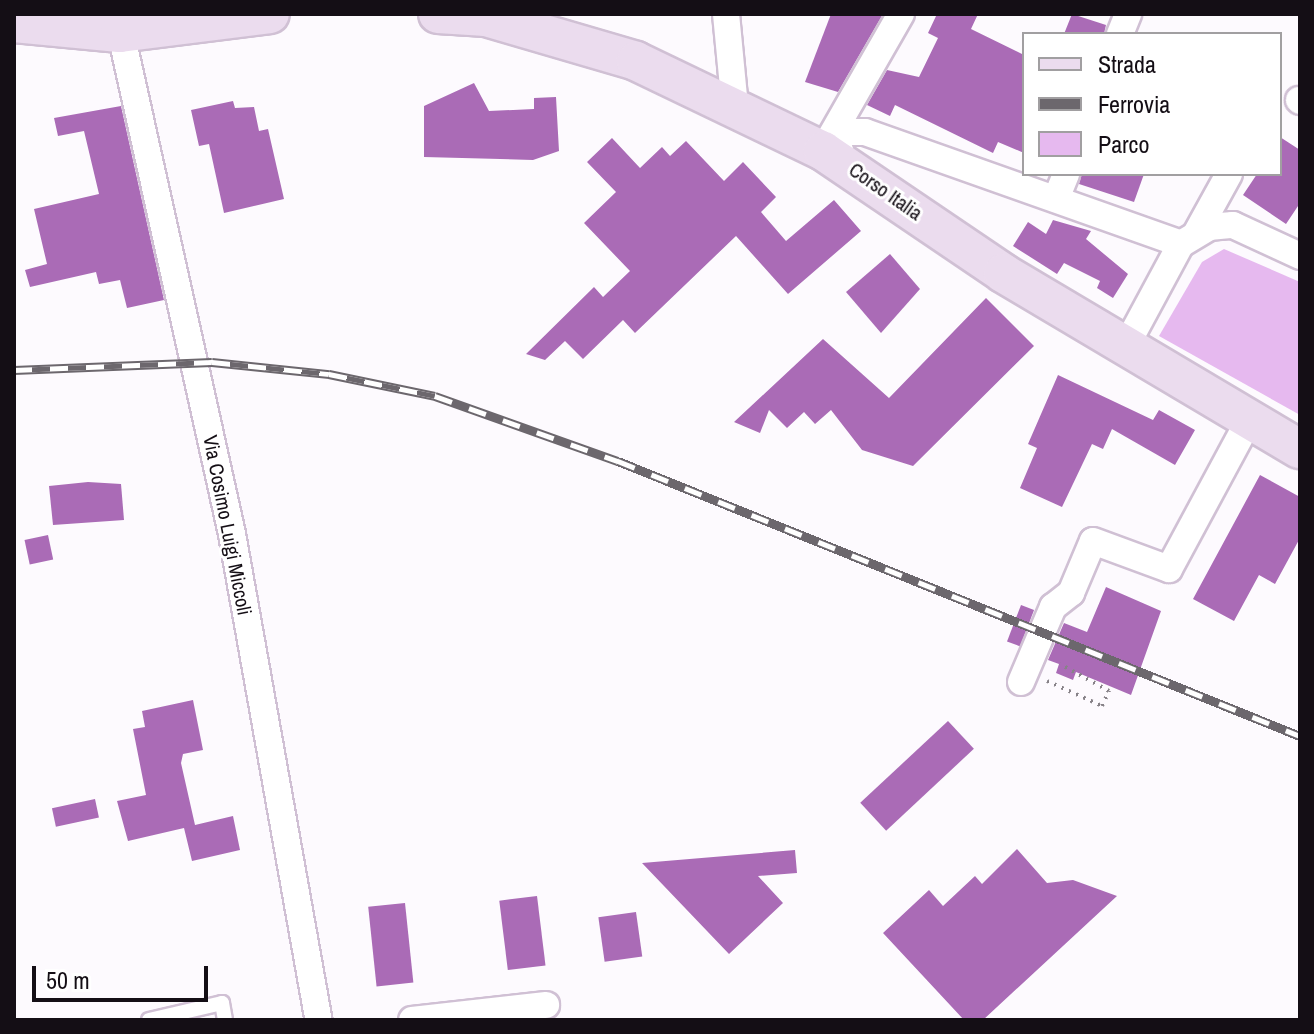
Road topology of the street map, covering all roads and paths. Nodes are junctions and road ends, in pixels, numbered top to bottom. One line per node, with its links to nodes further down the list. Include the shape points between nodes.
1 (270, 14): 6 (main road)
2 (438, 14): 7 (main road, Corso Italia, via 486,17 636,61)
3 (726, 14): 7 (street)
4 (901, 14): 8 (street)
5 (14, 23): 6 (main road)
6 (118, 23): 23 (street, Via Cosimo Luigi Miccoli, via 232,534)
7 (735, 107): 8 (main road, Corso Italia)
8 (834, 156): 9 (street, via 845,132 865,132); 15 (main road, Corso Italia, via 1003,273)
9 (1022, 175)
10 (1025, 176): 12 (street)
11 (1228, 176): 13 (street)
12 (1061, 186): 13 (street)
13 (1189, 238): 14 (street, via 1233,225); 15 (street)
14 (1300, 256)
15 (1126, 346): 16 (main road, Corso Italia)
16 (1248, 422): 17 (main road, Corso Italia); 19 (street, via 1169,569 1093,541)
17 (1300, 449)
18 (1060, 664): 19 (path, via 1109,691 1102,706)
19 (1024, 677)
20 (546, 1005): 24 (street)
21 (158, 1019): 22 (lane, via 222,1003)
22 (225, 1020)
23 (319, 1020)
24 (412, 1020)

